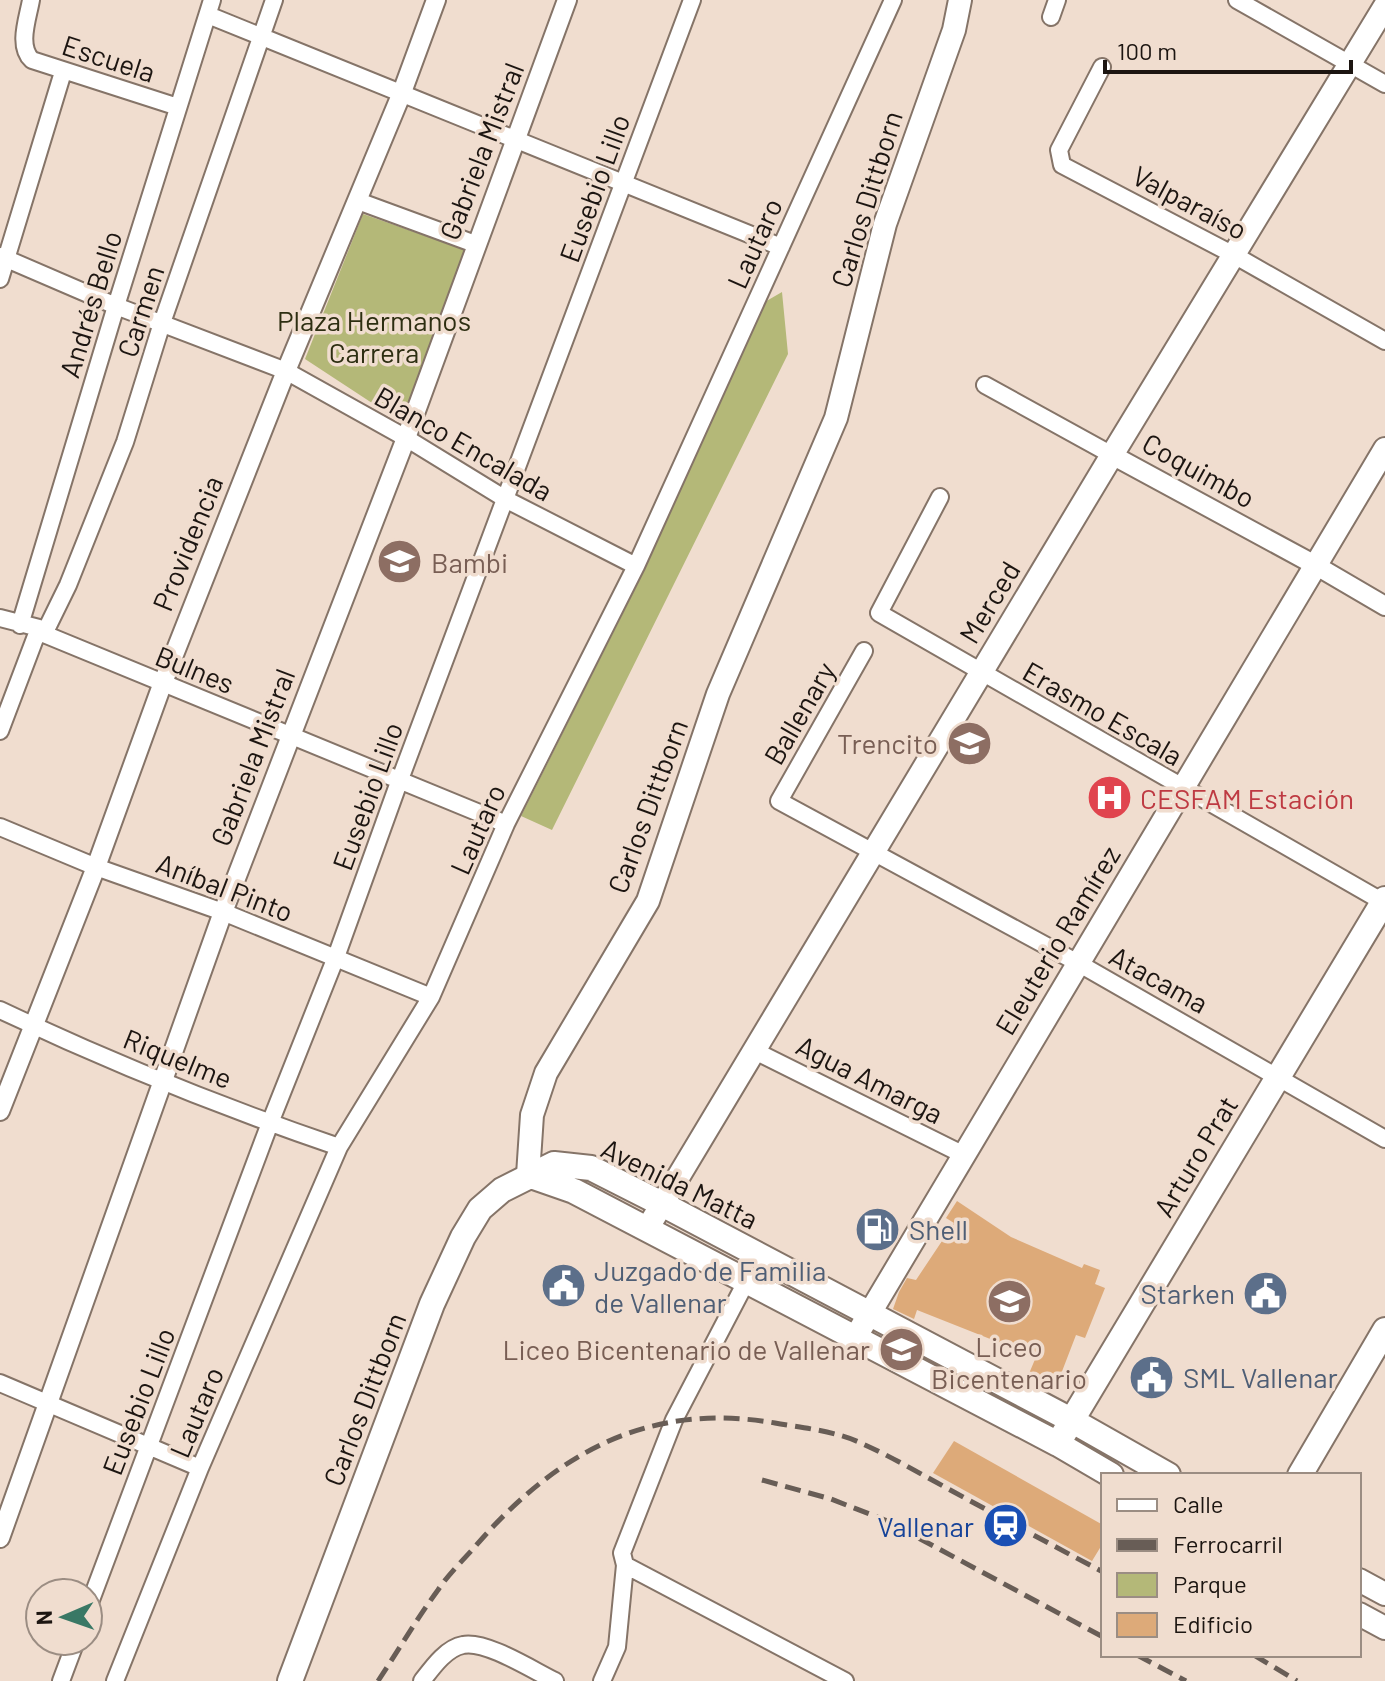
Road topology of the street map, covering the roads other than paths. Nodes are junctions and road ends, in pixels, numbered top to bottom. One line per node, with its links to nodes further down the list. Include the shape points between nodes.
1 (31, 0): 16 (street, Escuela, via 26,55)
2 (274, 0): 13 (street, Carmen)
3 (436, 0): 18 (street, Providencia)
4 (567, 0): 20 (street, Gabriela Mistral)
5 (692, 0): 21 (street, Eusebio Lillo)
6 (893, 0): 24 (street, Lautaro)
7 (960, 0): 71 (main road, Carlos Dittborn, via 885,224 836,418 718,694 648,901 546,1073 532,1115)
8 (1057, 0): 12 (street)
9 (1237, 0): 14 (street)
10 (1385, 6): 14 (main road, Merced)
11 (210, 7): 13 (street); 19 (street, Andrés Bello)
12 (1051, 17)
13 (263, 37): 18 (street); 29 (street, Carmen)
14 (1349, 64): 17 (street); 25 (main road, Merced)
15 (1102, 67): 25 (street, Valparaíso, via 1059,150 1062,165)
16 (63, 72): 19 (street, Escuela); 26 (street)
17 (1385, 84)
18 (401, 95): 20 (street); 22 (street, Providencia)
19 (178, 107): 28 (street, Andrés Bello)
20 (516, 139): 21 (street); 23 (street, Gabriela Mistral)
21 (623, 183): 24 (street); 37 (street, Eusebio Lillo)
22 (358, 201): 23 (street); 31 (street, Providencia)
23 (475, 244): 33 (street, Gabriela Mistral)
24 (781, 247): 39 (street, Lautaro)
25 (1234, 255): 30 (street, Valparaíso); 35 (main road, Merced)
26 (3, 257): 27 (street); 28 (street, Blanco Encalada)
27 (0, 279)
28 (116, 306): 29 (street, Blanco Encalada); 42 (street, Andrés Bello)
29 (162, 323): 31 (street, Blanco Encalada); 43 (street, Carmen, via 125,442 68,585)
30 (1385, 341)
31 (286, 371): 33 (street, Blanco Encalada); 46 (street, Providencia)
32 (985, 385): 35 (street, Coquimbo)
33 (406, 438): 37 (street, Blanco Encalada); 48 (street, Gabriela Mistral)
34 (1385, 449): 38 (main road, Eleuterio Ramírez)
35 (1112, 455): 38 (street, Coquimbo); 45 (main road, Merced)
36 (940, 497): 45 (street, Erasmo Escala, via 879,613)
37 (507, 500): 39 (street, Blanco Encalada); 49 (street, Eusebio Lillo)
38 (1315, 565): 40 (street, Coquimbo); 50 (main road, Eleuterio Ramírez)
39 (636, 566): 52 (street, Lautaro)
40 (1385, 606)
41 (0, 618): 42 (street, Bulnes)
42 (20, 625): 43 (street, Bulnes)
43 (41, 631): 46 (street, Bulnes); 47 (street, Carmen)
44 (864, 651): 51 (street, Ballenary)
45 (981, 673): 50 (street, Erasmo Escala); 54 (main road, Merced)
46 (162, 685): 48 (street, Bulnes); 55 (street, Providencia)
47 (0, 731)
48 (290, 735): 49 (street, Bulnes); 57 (street, Gabriela Mistral)
49 (399, 782): 52 (street, Bulnes); 58 (street, Eusebio Lillo)
50 (1183, 789): 56 (street, Erasmo Escala); 59 (main road, Eleuterio Ramírez)
51 (779, 801): 54 (street, Atacama)
52 (506, 824): 60 (street, Lautaro)
53 (0, 827): 55 (street, Aníbal Pinto)
54 (874, 850): 59 (street, Atacama); 63 (main road, Merced)
55 (96, 867): 57 (street, Aníbal Pinto); 62 (street, Providencia)
56 (1384, 902): 64 (main road, Arturo Prat)
57 (223, 912): 58 (street, Aníbal Pinto); 65 (street, Gabriela Mistral)
58 (336, 957): 60 (street, Aníbal Pinto); 67 (street, Eusebio Lillo)
59 (1078, 963): 64 (street, Atacama); 70 (main road, Eleuterio Ramírez)
60 (431, 997): 69 (street, Lautaro)
61 (0, 1010): 62 (street, Riquelme)
62 (33, 1026): 65 (street, Riquelme); 66 (street, Providencia)
63 (753, 1050): 70 (street, Agua Amarga); 72 (main road, Merced)
64 (1278, 1076): 68 (street, Atacama); 80 (main road, Arturo Prat)
65 (163, 1080): 67 (street, Riquelme); 79 (street, Gabriela Mistral)
66 (0, 1111)
67 (270, 1123): 69 (street, Riquelme); 82 (street, Eusebio Lillo)
68 (1385, 1139)
69 (339, 1147): 83 (street, Lautaro)
70 (964, 1155): 75 (main road, Eleuterio Ramírez)
71 (528, 1175): 72 (main road, Avenida Matta, via 554,1164 591,1168); 73 (main road, Avenida Matta, via 574,1191); 97 (main road, Carlos Dittborn, via 480,1209 463,1237 432,1304)
72 (662, 1204): 73 (main road, Merced); 75 (main road, Avenida Matta)
73 (647, 1229): 74 (main road, Avenida Matta)
74 (746, 1282): 77 (main road, Avenida Matta); 88 (street, via 674,1420 622,1553)
75 (869, 1314): 77 (main road, Eleuterio Ramírez); 80 (main road, Avenida Matta)
76 (1385, 1330): 86 (main road)
77 (855, 1338): 81 (main road, Avenida Matta)
78 (0, 1383): 79 (street)
79 (49, 1404): 82 (street); 87 (street, Gabriela Mistral)
80 (1071, 1420): 81 (main road, Arturo Prat); 85 (main road, Avenida Matta)
81 (1058, 1444): 84 (main road, Avenida Matta)
82 (149, 1446): 83 (street); 89 (street, Eusebio Lillo)
83 (200, 1468): 96 (street, Lautaro)
84 (1108, 1473)
85 (1164, 1473)
86 (1301, 1473)
87 (0, 1538)
88 (625, 1565): 100 (street, via 617,1647); 101 (street)
89 (100, 1577)
90 (1361, 1581): 91 (main road)
91 (1385, 1594)
92 (1361, 1615): 93 (main road)
93 (1385, 1628)
94 (70, 1657): 95 (street)
95 (61, 1681)
96 (115, 1681)
97 (290, 1681)
98 (422, 1681): 99 (street, via 442,1657 463,1645 486,1647)
99 (555, 1681)
100 (602, 1681)
101 (845, 1681)

